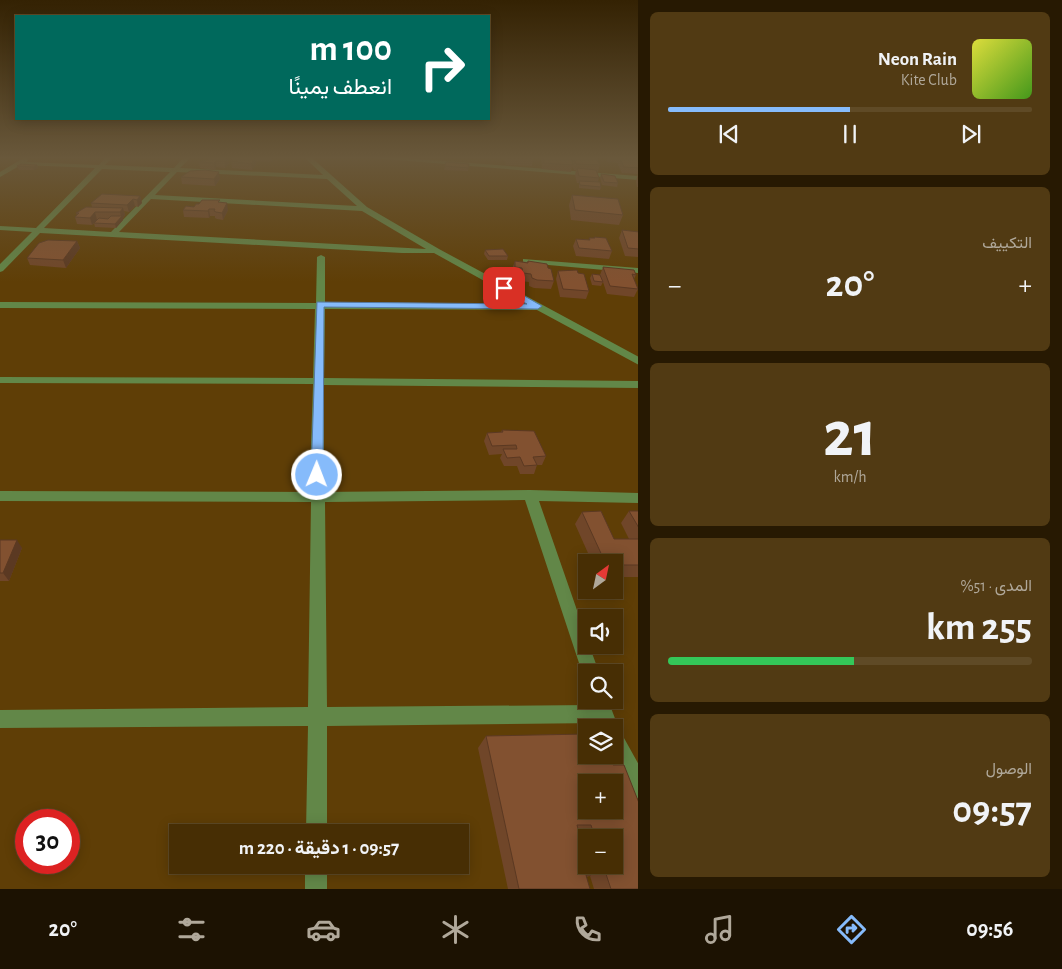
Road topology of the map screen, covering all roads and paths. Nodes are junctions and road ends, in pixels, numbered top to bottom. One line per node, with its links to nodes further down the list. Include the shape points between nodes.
1 (68, 198): 7 (street)
2 (149, 198): 8 (street)
3 (177, 198): 5 (street)
4 (352, 198): 5 (street)
5 (364, 209): 9 (street)
6 (0, 228): 7 (street)
7 (38, 230): 8 (street); 12 (street)
8 (113, 234): 9 (street)
9 (436, 251): 16 (street)
10 (321, 257): 14 (street)
11 (526, 261): 13 (street)
12 (0, 269)
13 (638, 272)
14 (320, 304): 15 (street); 16 (street); 19 (street)
15 (0, 305)
16 (538, 306): 17 (street)
17 (638, 362)
18 (0, 380): 19 (street)
19 (319, 381): 20 (street); 21 (street)
20 (638, 385)
21 (317, 475)
22 (530, 495): 24 (street); 25 (street); 26 (street)
23 (0, 496): 24 (street)
24 (318, 498): 28 (street)
25 (638, 498)
26 (587, 664)
27 (604, 714): 28 (street)
28 (318, 717): 29 (street); 32 (street)
29 (0, 719)
30 (623, 756): 31 (street)
31 (638, 789)
32 (317, 824)
33 (316, 874): 34 (street)
34 (316, 889)

